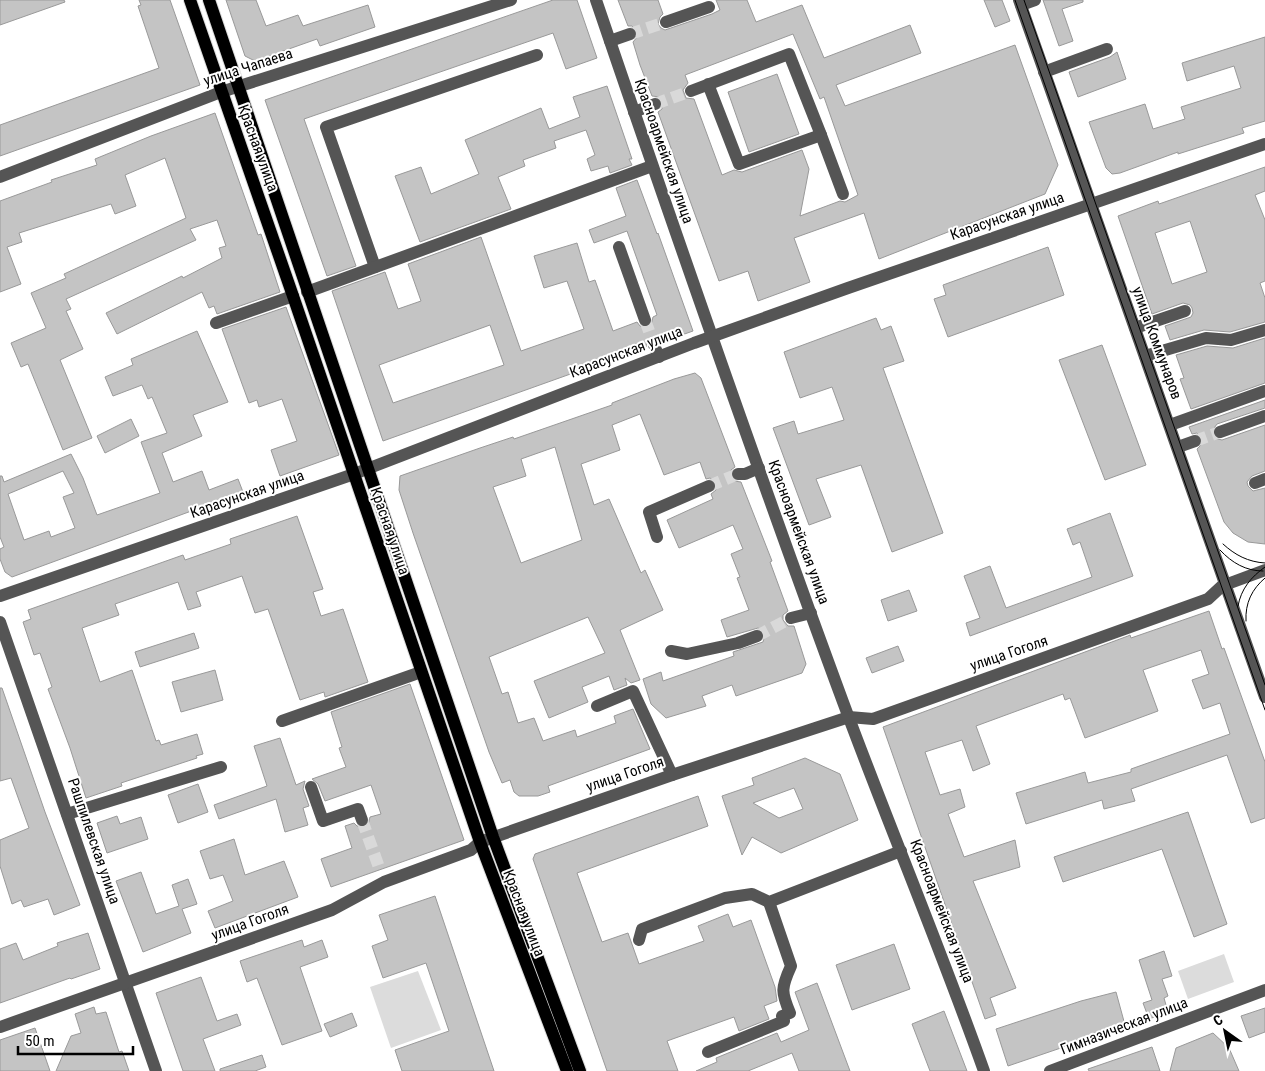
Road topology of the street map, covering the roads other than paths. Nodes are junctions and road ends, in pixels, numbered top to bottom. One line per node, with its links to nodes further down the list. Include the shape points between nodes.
1 (190, 0): 17 (main road, Красная улица)
2 (208, 0): 15 (main road, Красная улица)
3 (511, 0): 15 (street, улица Чапаева)
4 (596, 0): 10 (street, Красноармейская улица)
5 (1035, 0): 6 (street)
6 (1020, 2): 13 (street, улица Коммунаров)
7 (709, 8): 8 (street)
8 (666, 22)
9 (630, 34): 10 (street)
10 (610, 41): 19 (street, Красноармейская улица)
11 (1107, 50): 13 (street)
12 (537, 55): 27 (street, via 326,127)
13 (1044, 72): 25 (street, улица Коммунаров)
14 (708, 84): 16 (street); 20 (street, via 740,164); 20 (street, via 789,54)
15 (238, 86): 17 (street, улица Чапаева); 28 (main road, Красная улица)
16 (691, 91)
17 (221, 92): 23 (street, улица Чапаева); 29 (main road, Красная улица)
18 (655, 104): 19 (street)
19 (634, 112): 22 (street, Красноармейская улица)
20 (821, 135): 24 (street)
21 (1265, 144): 25 (street, Карасунская улица)
22 (652, 166): 27 (street); 35 (street, Красноармейская улица)
23 (0, 177)
24 (843, 194)
25 (1091, 204): 33 (street, улица Коммунаров); 35 (street, Карасунская улица)
26 (619, 247): 31 (street)
27 (375, 267): 28 (street)
28 (307, 292): 46 (main road, Красная улица)
29 (293, 296): 32 (street); 47 (main road, Красная улица)
30 (1185, 312): 33 (street)
31 (645, 320)
32 (216, 323)
33 (1135, 328): 37 (street, улица Коммунаров)
34 (1265, 330): 37 (street, via 1231,340 1206,338)
35 (712, 337): 38 (street, Карасунская улица); 45 (street, Красноармейская улица)
36 (654, 345): 38 (street)
37 (1145, 356): 41 (street, улица Коммунаров)
38 (659, 357): 46 (street, Карасунская улица)
39 (1265, 391): 41 (street)
40 (1265, 416): 42 (street)
41 (1170, 425): 44 (street, улица Коммунаров)
42 (1220, 432)
43 (1195, 441): 44 (street)
44 (1178, 447): 52 (street, улица Коммунаров)
45 (759, 468): 48 (street); 54 (street, Красноармейская улица)
46 (367, 469): 47 (street, Карасунская улица); 69 (main road, Красная улица)
47 (354, 474): 53 (street, Карасунская улица); 59 (main road, Красная улица)
48 (738, 474)
49 (709, 486): 50 (street, via 648,512)
50 (657, 537)
51 (1265, 570): 52 (street, улица Гоголя)
52 (1226, 585): 60 (street, улица Коммунаров); 62 (street, улица Гоголя, via 1208,599 873,719)
53 (0, 596)
54 (811, 613): 55 (street); 62 (street, Красноармейская улица)
55 (791, 618)
56 (0, 622): 67 (street, Рашпилевская улица)
57 (757, 636): 58 (street, via 738,644 687,654)
58 (671, 651)
59 (421, 672): 63 (street); 70 (main road, Красная улица)
60 (1265, 697)
61 (597, 706): 65 (street, via 633,691)
62 (849, 717): 65 (street, улица Гоголя); 71 (street, Красноармейская улица)
63 (282, 721)
64 (220, 766): 67 (street)
65 (672, 775): 69 (street, улица Гоголя)
66 (311, 786): 68 (street, via 322,822 358,809)
67 (67, 814): 74 (street, Рашпилевская улица)
68 (362, 820)
69 (493, 837): 70 (street, улица Гоголя); 80 (main road, Красная улица)
70 (480, 842): 74 (street, улица Гоголя, via 471,850 382,876 332,910); 79 (main road, Красная улица)
71 (901, 851): 72 (street); 81 (street, Красноармейская улица)
72 (769, 902): 73 (street, via 752,894 724,898 642,929); 77 (street, via 791,966 782,994 790,1013 782,1016 784,1021)
73 (639, 940)
74 (126, 983): 76 (street, улица Гоголя); 78 (street, Рашпилевская улица)
75 (1265, 990): 82 (street, Гимназическая улица)
76 (0, 1027)
77 (708, 1052)
78 (156, 1071)
79 (567, 1071)
80 (580, 1071)
81 (984, 1071)
82 (1050, 1071)

